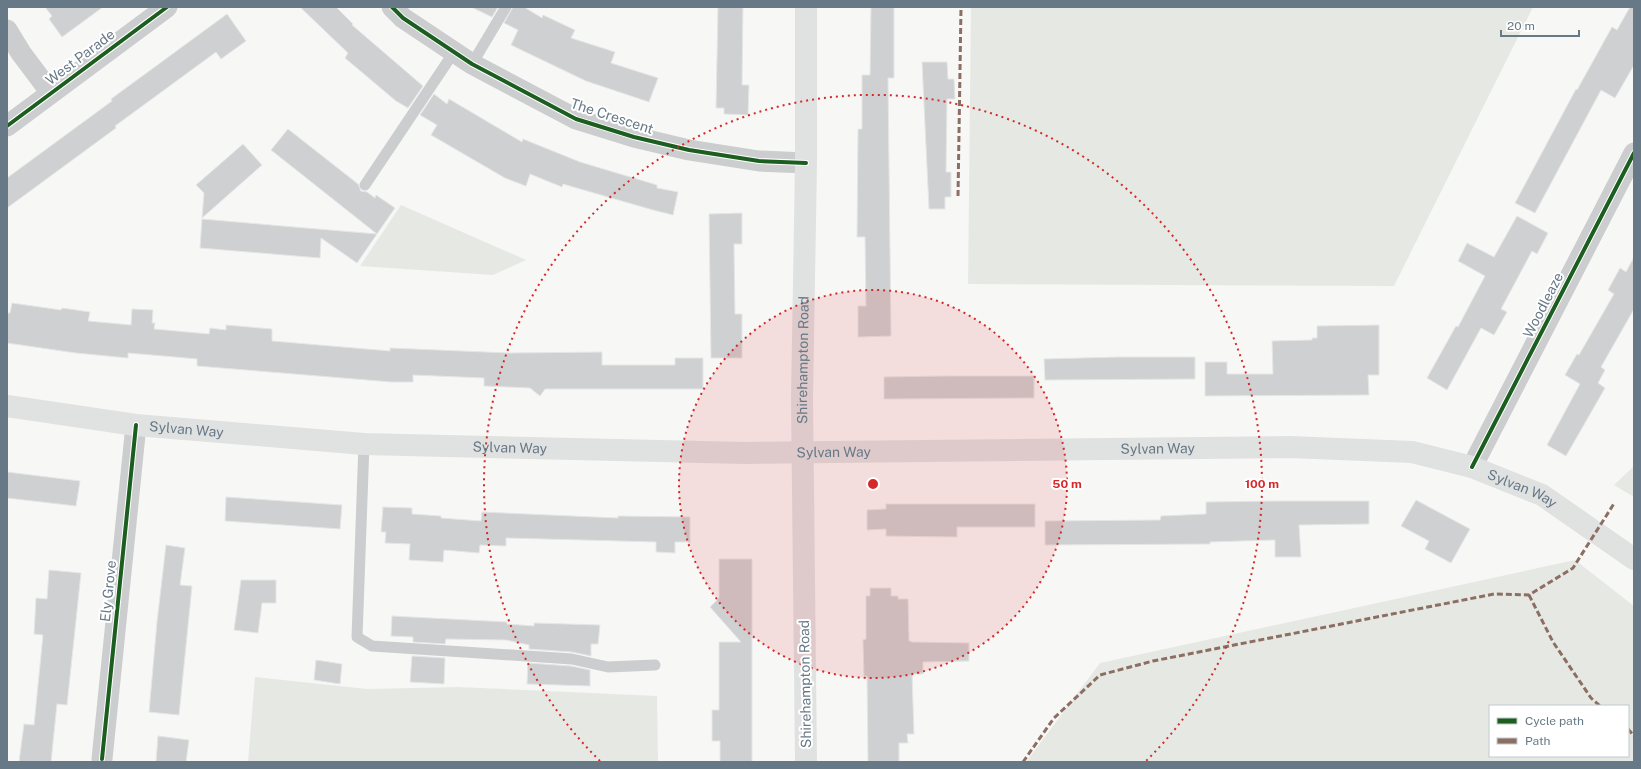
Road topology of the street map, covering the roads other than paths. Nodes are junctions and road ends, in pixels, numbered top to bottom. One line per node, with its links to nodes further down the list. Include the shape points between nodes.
1 (167, 7): 8 (street, West Parade)
2 (392, 7): 6 (street, The Crescent, via 403,18)
3 (506, 7): 7 (lane)
4 (806, 7): 11 (main road, Shirehampton Road)
5 (7, 30): 8 (street)
6 (454, 52): 7 (street, The Crescent); 12 (lane)
7 (472, 64): 11 (street, The Crescent, via 576,119 634,137 689,150 759,161)
8 (51, 93): 9 (street, West Parade)
9 (7, 126)
10 (1634, 153): 17 (street, Woodleaze)
11 (806, 162): 16 (main road, Shirehampton Road)
12 (365, 185)
13 (7, 406): 14 (main road, Sylvan Way)
14 (136, 425): 15 (main road, Sylvan Way); 20 (street, Ely Grove)
15 (364, 444): 16 (main road, Sylvan Way, via 745,453); 19 (lane, via 357,637 372,646 572,659 608,667)
16 (802, 452): 17 (main road, Sylvan Way, via 1290,447 1412,452); 21 (main road, Shirehampton Road)
17 (1472, 467): 18 (main road, Sylvan Way, via 1542,495)
18 (1634, 559)
19 (655, 665)
20 (102, 759)
21 (806, 762)

